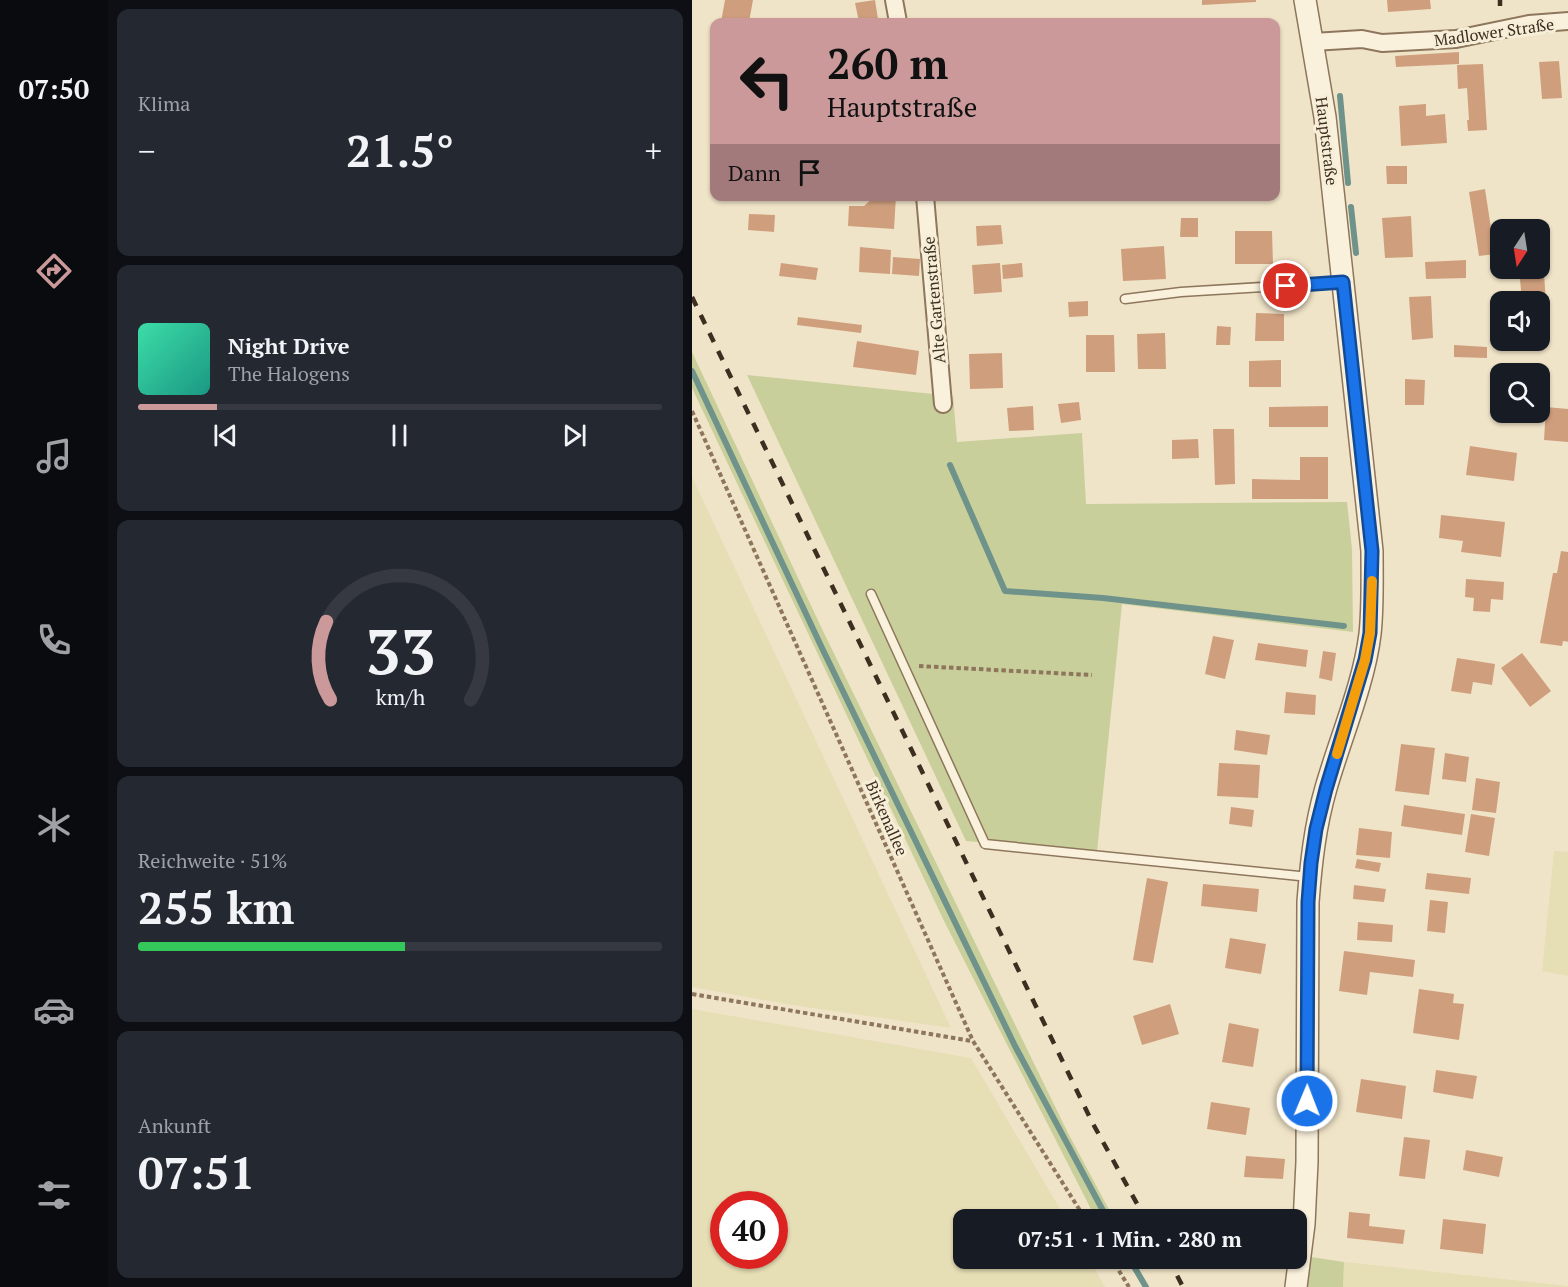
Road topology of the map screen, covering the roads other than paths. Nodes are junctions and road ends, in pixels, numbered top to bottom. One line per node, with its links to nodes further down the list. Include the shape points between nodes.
1 (894, 0): 3 (street)
2 (1305, 0): 5 (street, Hauptstraße)
3 (897, 18)
4 (1568, 21): 5 (street, Madlower Straße, via 1529,24 1456,39)
5 (1313, 42): 7 (street, Hauptstraße)
6 (925, 201): 9 (street, Alte Gartenstraße)
7 (1343, 282): 8 (lane); 11 (street, Hauptstraße, via 1372,551 1370,633 1323,799)
8 (1125, 298)
9 (943, 404)
10 (871, 594): 11 (lane, via 985,844)
11 (1310, 877): 12 (street, Hauptstraße, via 1307,1162)
12 (1296, 1287)

